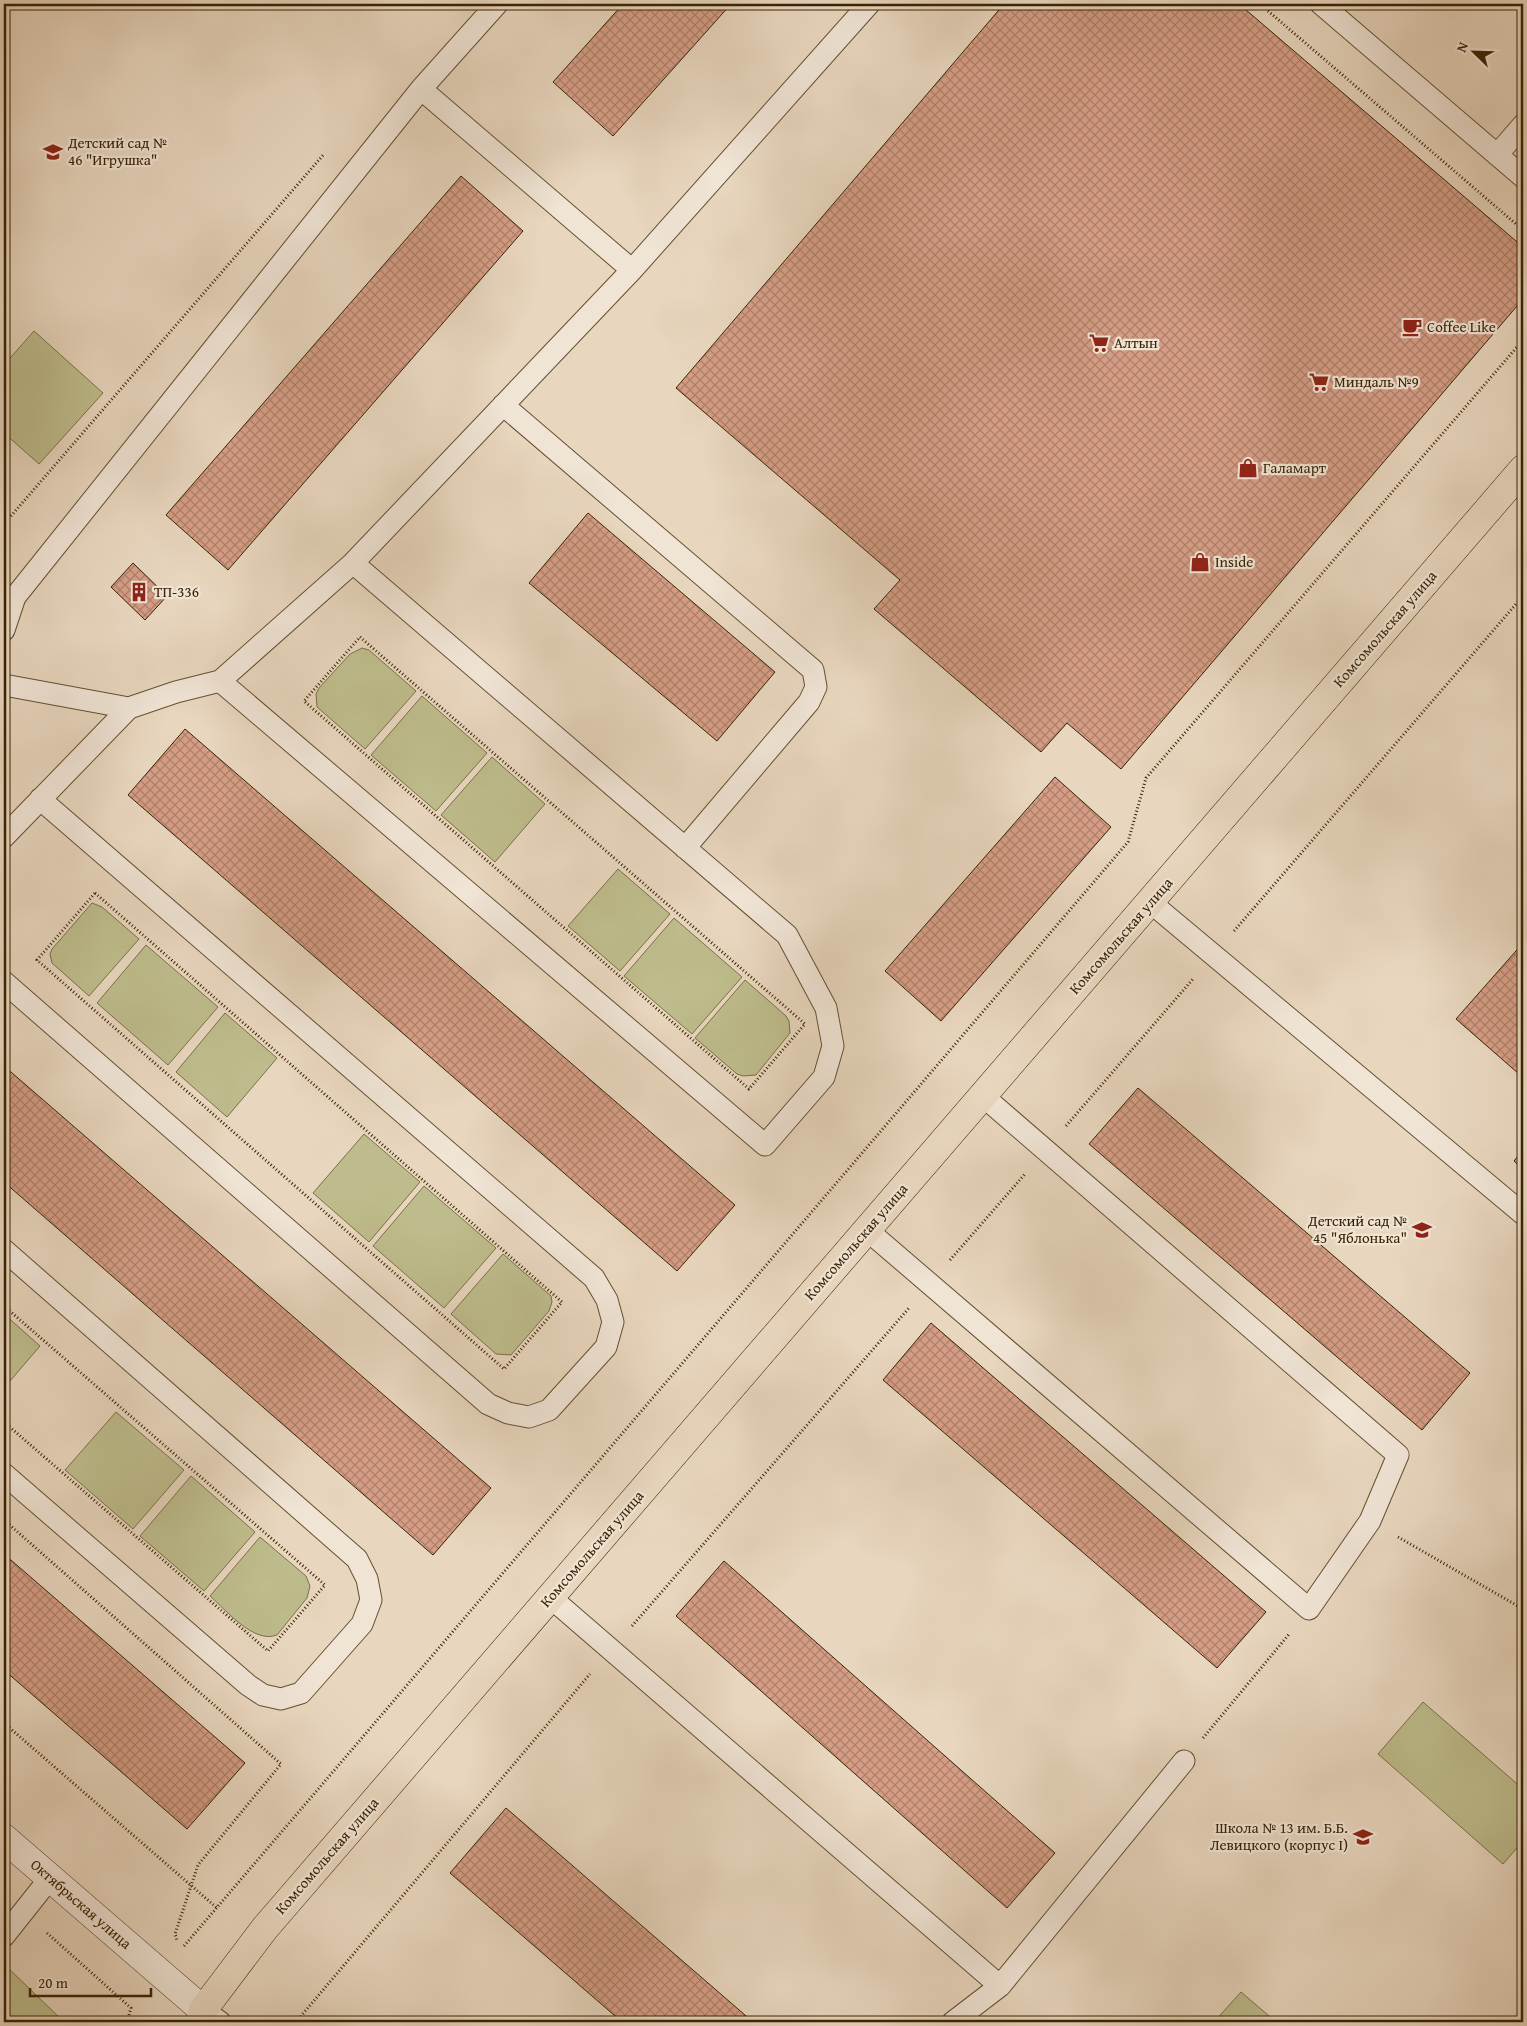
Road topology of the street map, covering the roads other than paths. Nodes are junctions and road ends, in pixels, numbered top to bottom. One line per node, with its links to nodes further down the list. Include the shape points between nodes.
1 (497, 4): 4 (lane)
2 (869, 4): 8 (lane)
3 (1335, 8): 6 (lane)
4 (421, 89): 8 (lane); 12 (lane, via 15,597)
5 (1523, 125): 6 (lane)
6 (1497, 155): 7 (lane)
7 (1523, 177)
8 (632, 270): 9 (lane)
9 (504, 405): 11 (lane); 18 (lane, via 813,670 816,687 809,702)
10 (1523, 469): 19 (main road, Комсомольская улица)
11 (353, 563): 13 (lane); 18 (lane)
12 (4, 630)
13 (220, 681): 15 (lane); 18 (lane, via 766,1145 824,1077 833,1046 826,1008 787,935)
14 (4, 685): 15 (lane)
15 (129, 708): 16 (lane)
16 (40, 799): 17 (lane); 20 (lane, via 594,1278 607,1300 613,1322 606,1347 549,1410 528,1417 508,1414 488,1404)
17 (4, 837)
18 (685, 848)
19 (1150, 902): 21 (main road, Комсомольская улица); 22 (lane)
20 (4, 982)
21 (983, 1096): 23 (main road, Комсомольская улица); 23 (lane, via 1398,1455 1370,1521 1309,1609)
22 (1523, 1214)
23 (867, 1230): 26 (main road, Комсомольская улица)
24 (4, 1250): 25 (lane, via 357,1559 367,1579 371,1600 362,1624 302,1693 281,1699 262,1695)
25 (4, 1474)
26 (550, 1597): 31 (lane); 32 (main road, Комсомольская улица, via 265,1928)
27 (1184, 1761): 31 (lane)
28 (4, 1838): 29 (street, Октябрьская улица)
29 (50, 1878): 30 (lane); 32 (street, Октябрьская улица)
30 (4, 1936)
31 (1000, 1986): 33 (lane)
32 (208, 2018)
33 (954, 2022)

